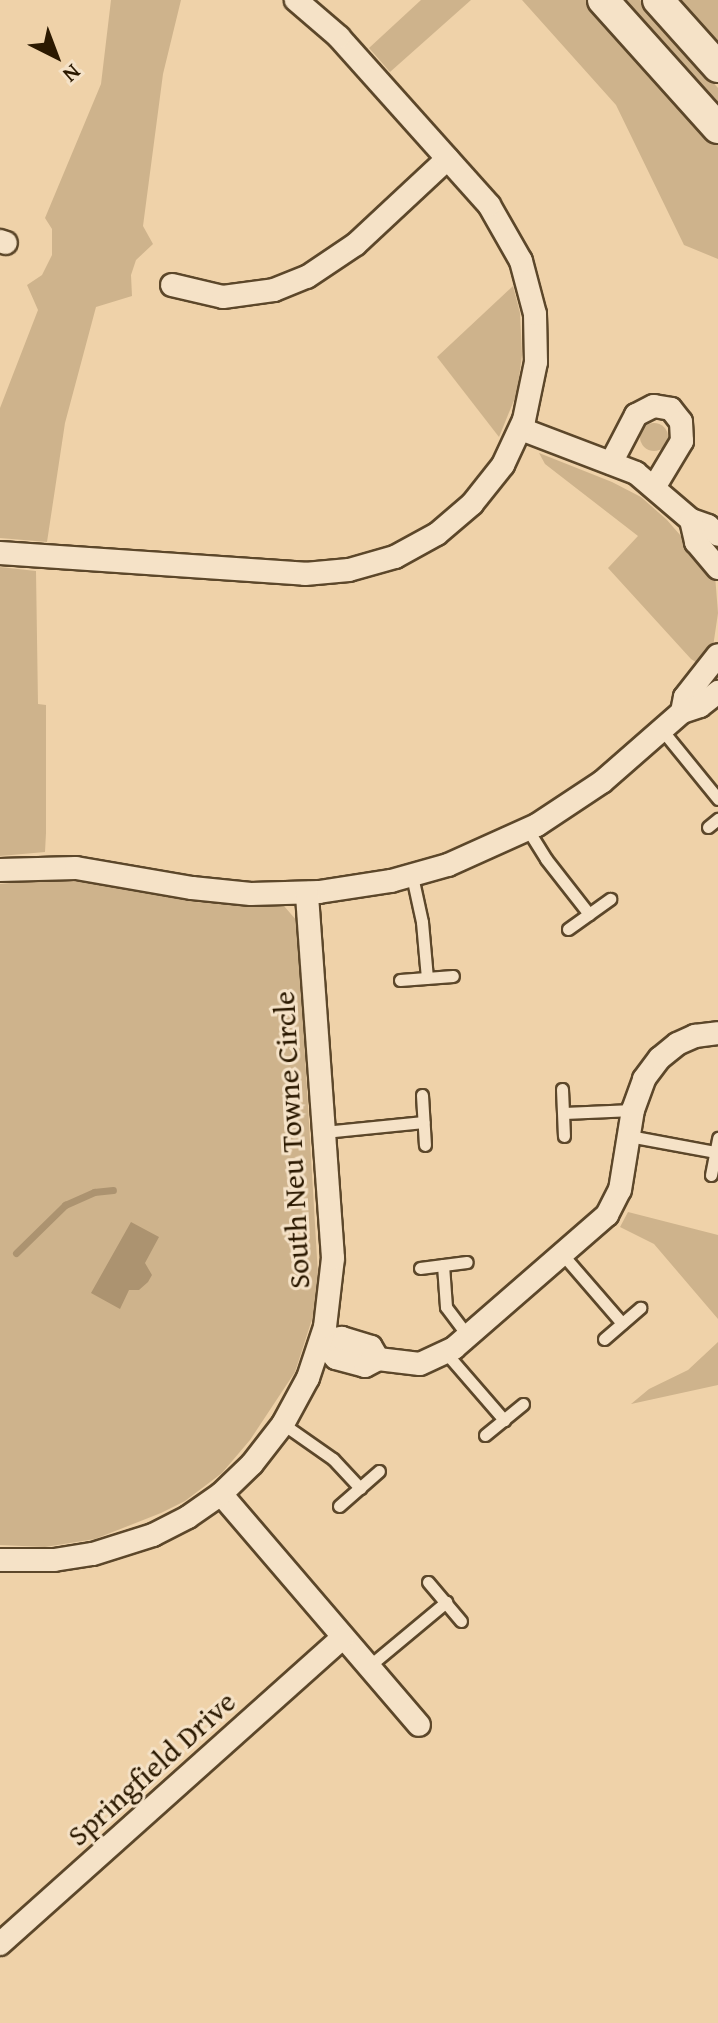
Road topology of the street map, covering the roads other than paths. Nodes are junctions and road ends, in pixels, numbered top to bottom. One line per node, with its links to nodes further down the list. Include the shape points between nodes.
1 (296, 0): 6 (street, via 339,37)
2 (603, 0): 5 (main road)
3 (658, 0): 4 (main road)
4 (718, 67)
5 (718, 128)
6 (447, 159): 7 (street, via 356,244 307,277 274,290 223,297); 8 (street, via 497,216 530,288 537,348)
7 (172, 285)
8 (521, 429): 9 (street); 13 (street, via 495,477 459,516 416,547 365,567 305,574)
9 (611, 463): 10 (street); 10 (street, via 636,415 654,406 671,409 681,422 682,441)
10 (655, 486): 11 (street)
11 (691, 520): 12 (street); 14 (street, via 696,542)
12 (718, 535)
13 (0, 553)
14 (718, 568)
15 (718, 655): 17 (street, via 685,697)
16 (718, 692): 17 (street)
17 (682, 712): 18 (street)
18 (662, 730): 19 (lane); 20 (street, via 602,782)
19 (718, 799)
20 (528, 830): 22 (street); 25 (lane)
21 (0, 870): 23 (street, via 76,868 209,891)
22 (412, 876): 23 (street); 28 (lane)
23 (307, 893): 36 (street, South Neu Towne Circle)
24 (610, 899): 25 (lane)
25 (589, 914): 26 (lane)
26 (568, 929)
27 (453, 976): 28 (lane)
28 (427, 978): 29 (lane)
29 (400, 980)
30 (718, 1033): 33 (street, via 686,1040 660,1058 644,1079)
31 (562, 1089): 34 (lane)
32 (422, 1095): 35 (lane)
33 (633, 1110): 34 (lane); 38 (street)
34 (564, 1113): 37 (lane)
35 (424, 1122): 36 (lane); 40 (lane)
36 (324, 1132): 51 (street, South Neu Towne Circle, via 333,1258)
37 (564, 1136)
38 (629, 1136): 41 (lane); 43 (street, via 613,1207)
39 (718, 1138): 41 (lane)
40 (425, 1145)
41 (715, 1152): 42 (lane)
42 (711, 1175)
43 (563, 1255): 48 (lane); 49 (street)
44 (467, 1262): 45 (lane)
45 (443, 1265): 46 (lane); 49 (lane, via 446,1307)
46 (420, 1268)
47 (640, 1308): 48 (lane)
48 (622, 1323): 50 (lane)
49 (468, 1336): 52 (street)
50 (604, 1339)
51 (322, 1341): 52 (street, via 336,1358 365,1366 378,1359 420,1364); 55 (street, South Neu Towne Circle)
52 (446, 1353): 54 (lane)
53 (523, 1404): 54 (lane)
54 (504, 1420): 56 (lane)
55 (283, 1424): 58 (lane, via 333,1459); 59 (street, South Neu Towne Circle)
56 (485, 1435)
57 (379, 1471): 58 (lane)
58 (360, 1488): 60 (lane)
59 (221, 1494): 61 (street, South Neu Towne Circle, via 171,1526 115,1549 54,1560); 65 (street)
60 (339, 1506)
61 (0, 1560)
62 (428, 1582): 63 (lane)
63 (446, 1602): 64 (lane); 66 (lane)
64 (461, 1621)
65 (343, 1637): 66 (street); 68 (street, Springfield Drive)
66 (368, 1667): 67 (street)
67 (419, 1725)
68 (0, 1944)

